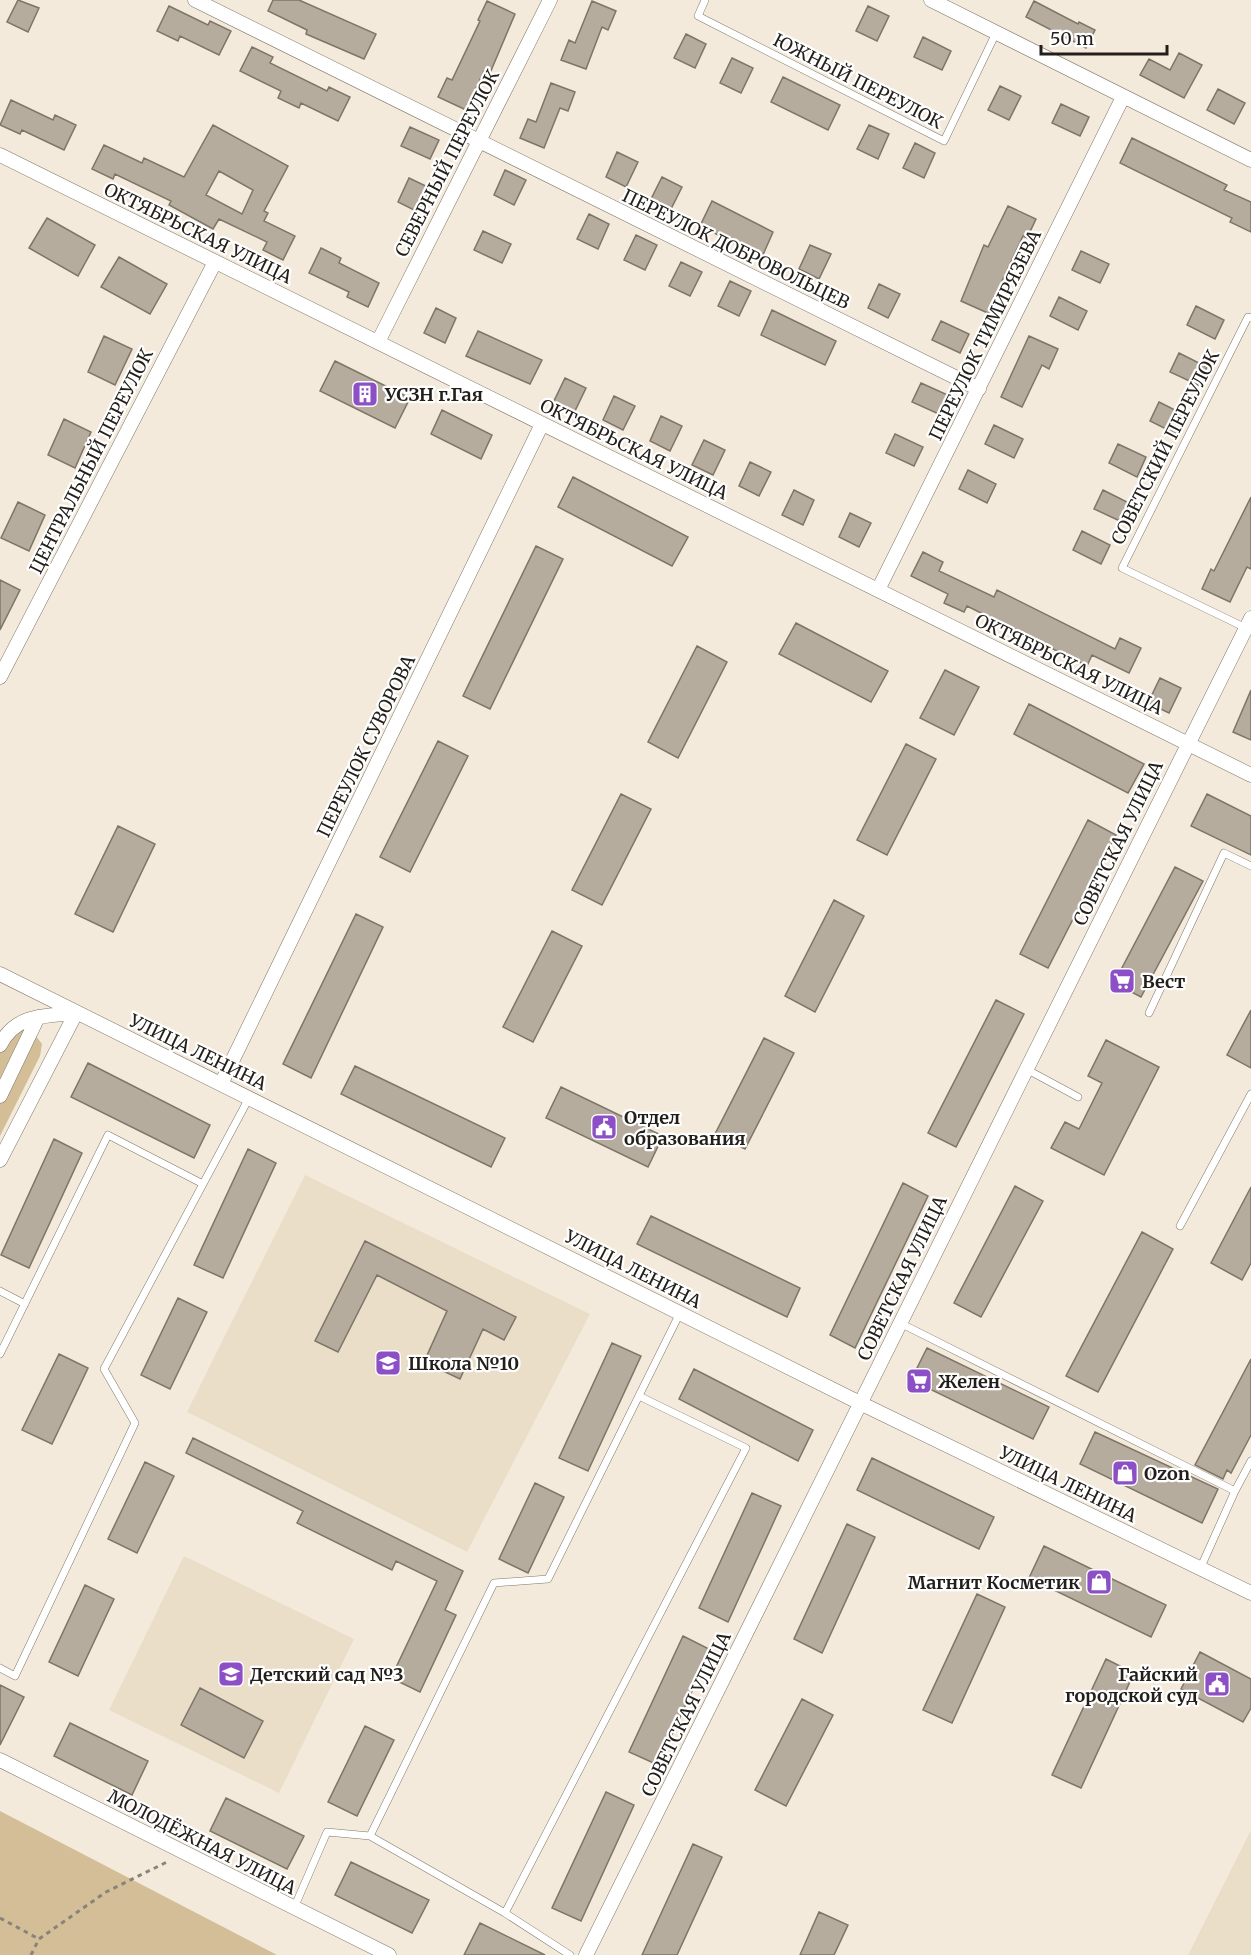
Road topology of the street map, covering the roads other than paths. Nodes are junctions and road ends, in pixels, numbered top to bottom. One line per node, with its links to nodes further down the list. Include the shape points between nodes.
1 (195, 0): 7 (street, ПЕРЕУЛОК ДОБРОВОЛЬЦЕВ)
2 (550, 0): 7 (street, СЕВЕРНЫЙ ПЕРЕУЛОК)
3 (705, 0): 5 (lane, ЮЖНЫЙ ПЕРЕУЛОК, via 698,16 945,141)
4 (931, 0): 5 (street)
5 (996, 33): 6 (street)
6 (1123, 97): 9 (street); 13 (street, ПЕРЕУЛОК ТИМИРЯЗЕВА)
7 (478, 141): 12 (street, СЕВЕРНЫЙ ПЕРЕУЛОК); 13 (street, ПЕРЕУЛОК ДОБРОВОЛЬЦЕВ)
8 (0, 155): 10 (street, ОКТЯБРЬСКАЯ УЛИЦА)
9 (1251, 160)
10 (215, 262): 12 (street, ОКТЯБРЬСКАЯ УЛИЦА); 17 (street, ЦЕНТРАЛЬНЫЙ ПЕРЕУЛОК)
11 (1251, 318): 16 (lane, СОВЕТСКИЙ ПЕРЕУЛОК, via 1248,316 1122,567)
12 (378, 342): 14 (street, ОКТЯБРЬСКАЯ УЛИЦА)
13 (979, 389): 15 (street, ПЕРЕУЛОК ТИМИРЯЗЕВА)
14 (542, 424): 15 (street, ОКТЯБРЬСКАЯ УЛИЦА); 27 (street, ПЕРЕУЛОК СУВОРОВА)
15 (878, 590): 18 (street, ОКТЯБРЬСКАЯ УЛИЦА)
16 (1249, 623): 18 (street, СОВЕТСКАЯ УЛИЦА)
17 (0, 677)
18 (1188, 743): 19 (street, ОКТЯБРЬСКАЯ УЛИЦА); 26 (street, СОВЕТСКАЯ УЛИЦА)
19 (1251, 775)
20 (1251, 866): 23 (lane, via 1224,853)
21 (0, 974): 22 (street, УЛИЦА ЛЕНИНА)
22 (76, 1013): 24 (street); 27 (street, УЛИЦА ЛЕНИНА); 32 (street)
23 (1149, 1013)
24 (38, 1017): 25 (street, via 14,1026); 29 (street)
25 (0, 1046)
26 (1026, 1070): 30 (lane); 38 (street, СОВЕТСКАЯ УЛИЦА)
27 (221, 1084): 31 (street, УЛИЦА ЛЕНИНА)
28 (1251, 1094): 34 (lane)
29 (0, 1096)
30 (1078, 1097)
31 (249, 1098): 33 (lane); 37 (street, УЛИЦА ЛЕНИНА)
32 (0, 1160)
33 (203, 1184): 36 (lane, via 108,1135); 46 (lane, via 104,1369 135,1423 15,1676)
34 (1180, 1226)
35 (0, 1291): 36 (lane)
36 (25, 1304): 39 (lane)
37 (680, 1313): 40 (lane); 41 (street, УЛИЦА ЛЕНИНА)
38 (900, 1323): 41 (street, СОВЕТСКАЯ УЛИЦА); 43 (lane)
39 (0, 1354)
40 (639, 1396): 48 (lane, via 548,1578 494,1583); 50 (lane, via 746,1448)
41 (860, 1403): 44 (street, УЛИЦА ЛЕНИНА); 53 (street, СОВЕТСКАЯ УЛИЦА)
42 (1251, 1461): 43 (lane)
43 (1235, 1491): 44 (lane)
44 (1200, 1569): 45 (street, УЛИЦА ЛЕНИНА)
45 (1251, 1593)
46 (0, 1668)
47 (0, 1760): 49 (street, МОЛОДЁЖНАЯ УЛИЦА)
48 (370, 1836): 49 (lane, via 327,1832); 50 (lane)
49 (294, 1908): 51 (street, МОЛОДЁЖНАЯ УЛИЦА)
50 (505, 1913): 52 (lane)
51 (389, 1955)
52 (570, 1955)
53 (586, 1955)

